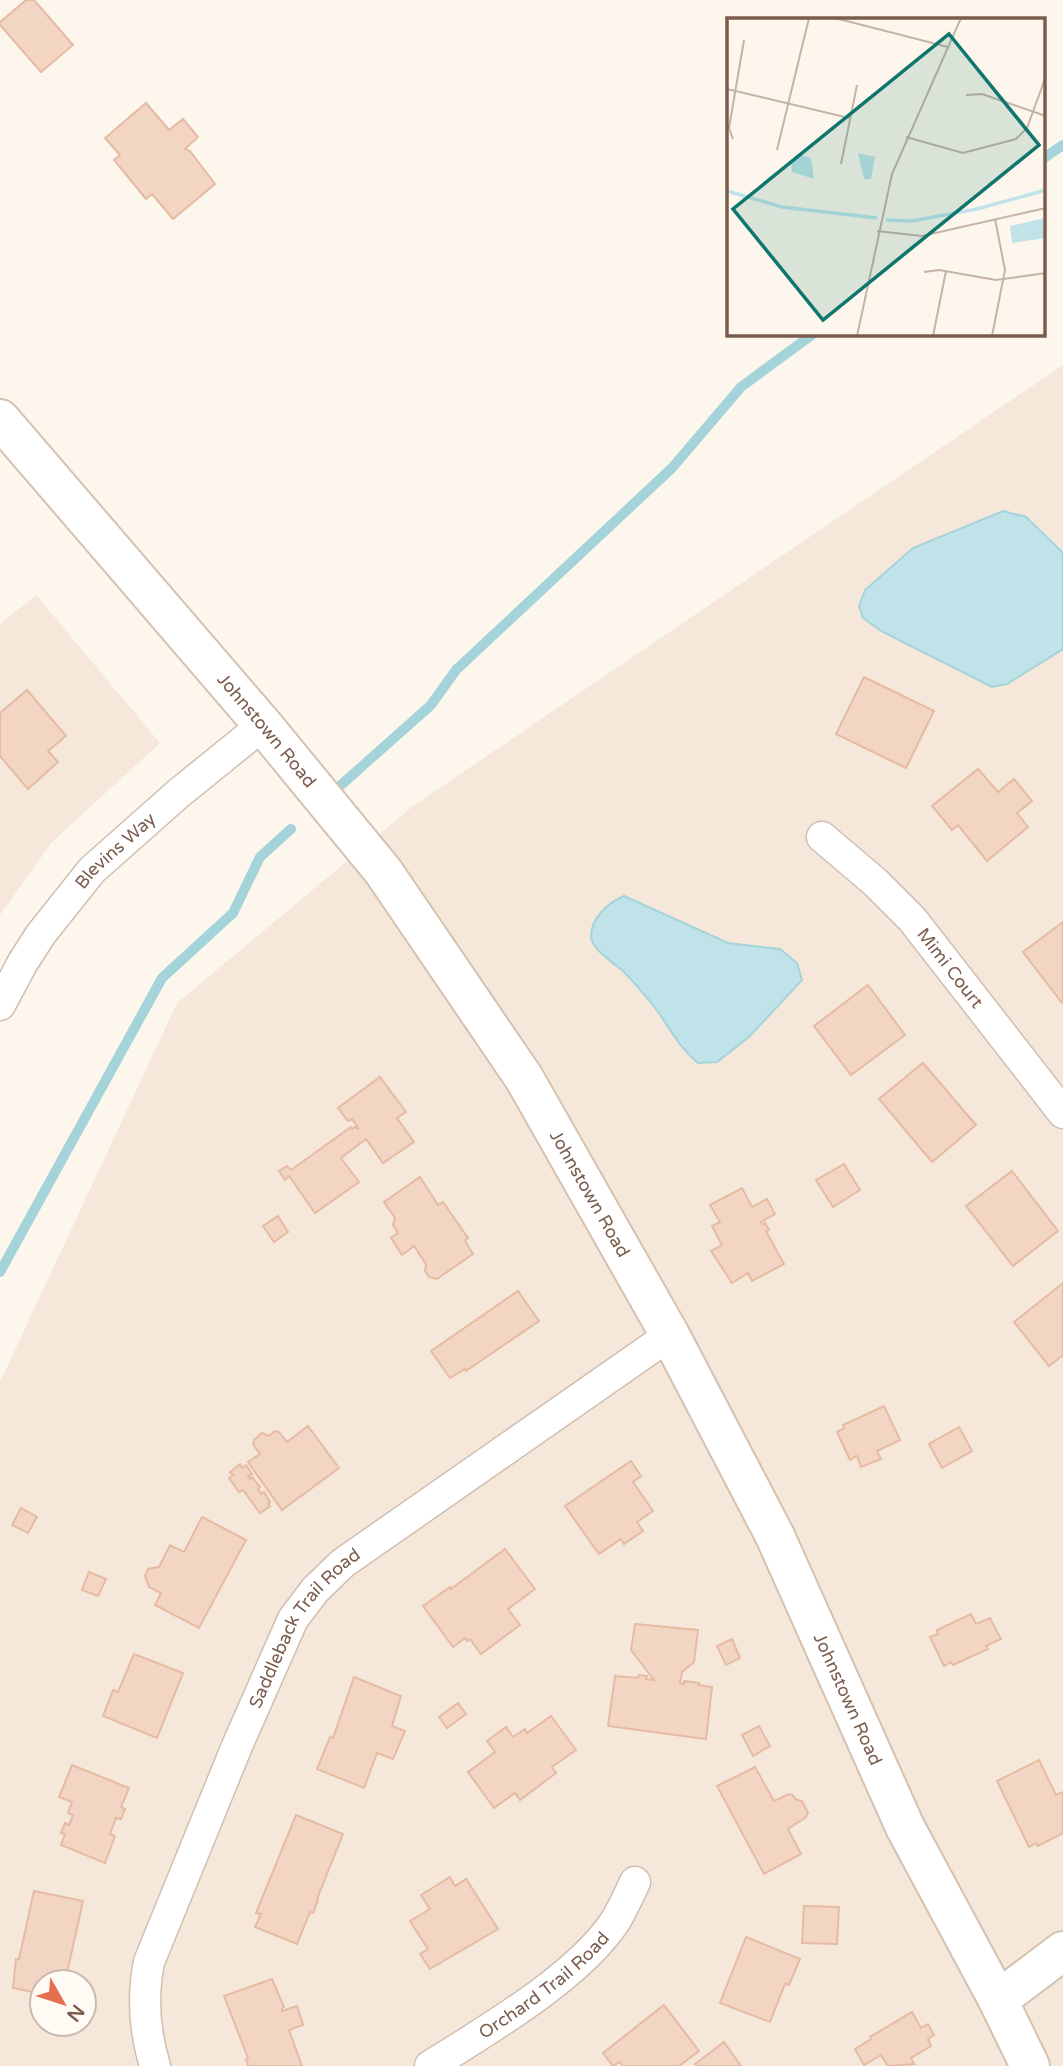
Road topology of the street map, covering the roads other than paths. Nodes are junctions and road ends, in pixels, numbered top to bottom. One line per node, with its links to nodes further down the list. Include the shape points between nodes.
1 (0, 419): 2 (main road, Johnstown Road)
2 (263, 725): 4 (street, Blevins Way, via 92,870 41,934); 6 (main road, Johnstown Road, via 383,871 524,1078)
3 (822, 837): 5 (street, Mimi Court, via 912,919)
4 (0, 1005)
5 (1058, 1096)
6 (670, 1335): 9 (main road, Johnstown Road, via 775,1536 905,1827); 10 (street, Saddleback Trail Road, via 343,1563 293,1619 149,1962 146,2037)
7 (635, 1882): 11 (street, Orchard Trail Road, via 615,1922 563,1976)
8 (1063, 1951): 9 (main road)
9 (998, 2000): 12 (main road, Johnstown Road)
10 (155, 2066)
11 (430, 2066)
12 (1030, 2066)

